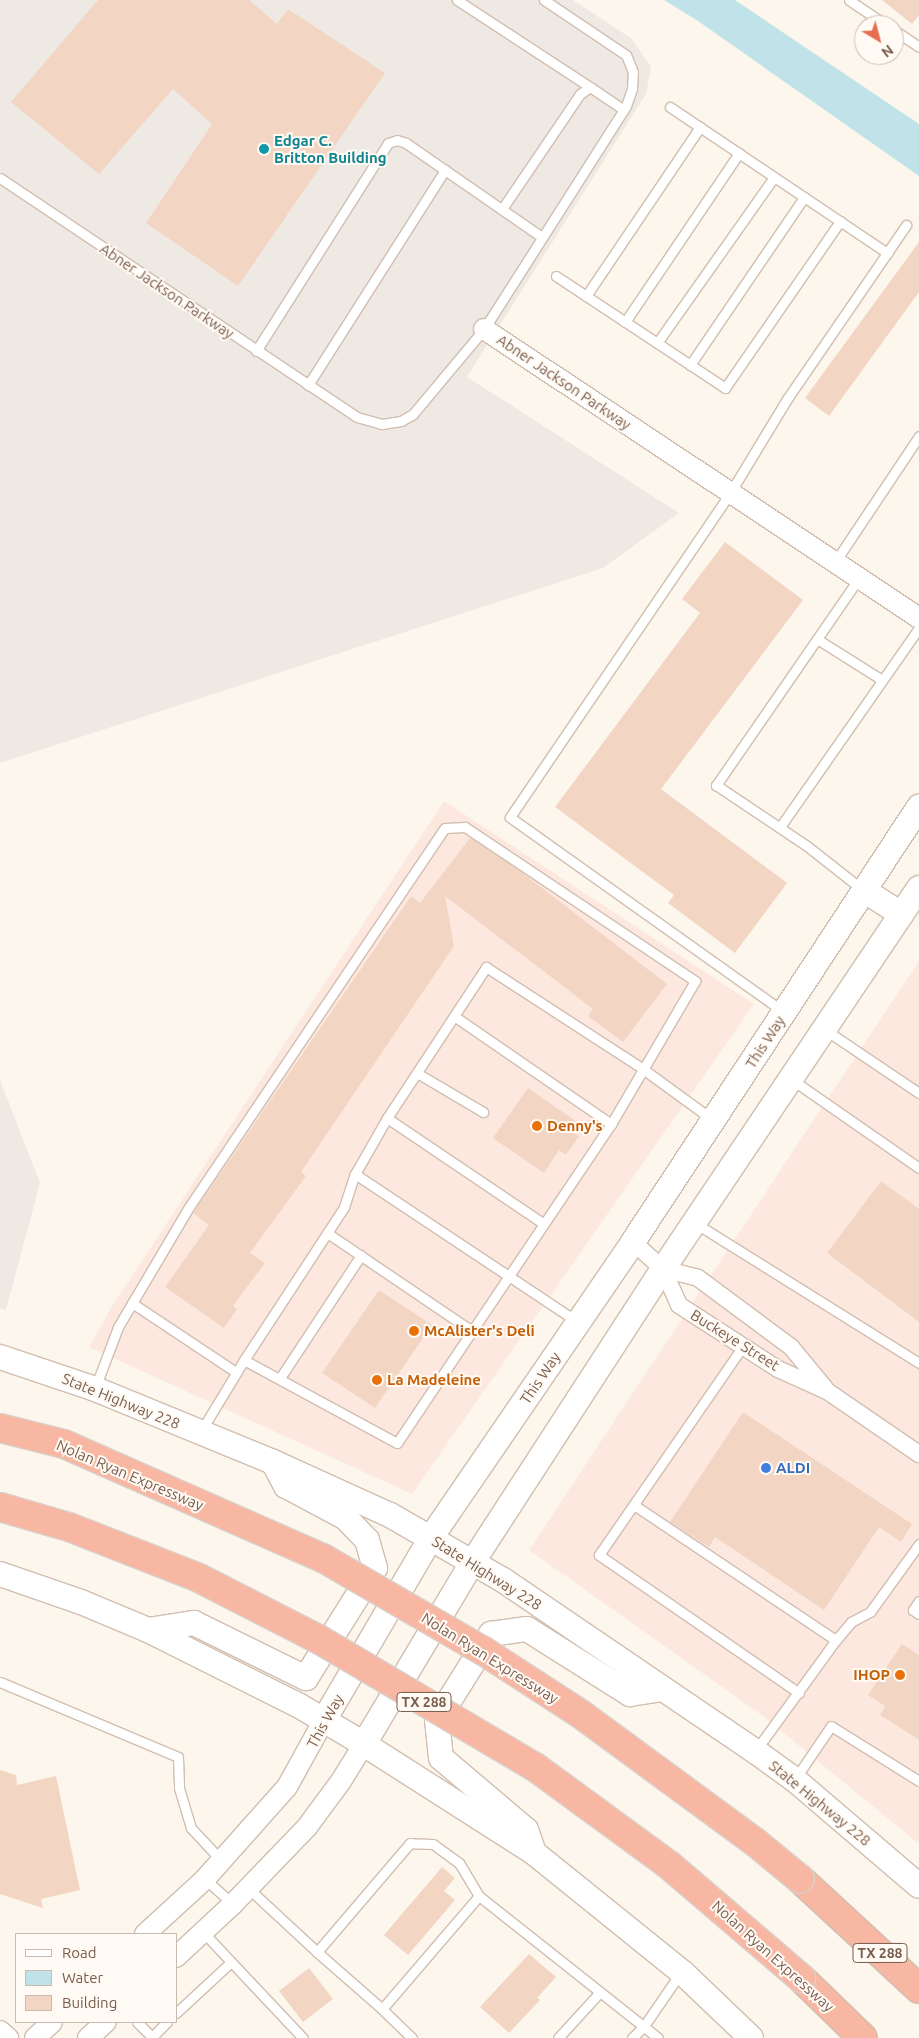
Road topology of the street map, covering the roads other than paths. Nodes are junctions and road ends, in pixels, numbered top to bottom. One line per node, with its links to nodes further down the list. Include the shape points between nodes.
1 (457, 0): 7 (lane)
2 (544, 0): 9 (lane, via 626,55 633,72 632,89)
3 (849, 0): 4 (lane)
4 (871, 15)
5 (904, 37): 6 (lane)
6 (919, 47)
7 (590, 87): 9 (lane); 16 (lane, via 580,94)
8 (670, 107): 10 (lane)
9 (624, 110): 19 (lane)
10 (700, 127): 11 (lane); 22 (lane)
11 (739, 154): 13 (lane); 23 (lane)
12 (445, 170): 16 (lane); 26 (lane, via 406,143 397,140 388,143); 28 (lane)
13 (774, 177): 15 (lane); 25 (lane)
14 (0, 178): 26 (lane, Abner Jackson Parkway)
15 (804, 197): 17 (lane); 27 (lane)
16 (502, 210): 19 (lane)
17 (840, 221): 20 (lane); 27 (lane, via 725,388)
18 (906, 224): 20 (lane)
19 (542, 237): 24 (lane)
20 (887, 253): 30 (lane, via 788,399)
21 (556, 276): 22 (lane)
22 (586, 296): 23 (lane)
23 (625, 322): 25 (lane)
24 (484, 329): 28 (lane, Abner Jackson Parkway, via 413,414 401,421 382,424 357,417); 30 (street, Abner Jackson Parkway)
25 (657, 343): 27 (lane)
26 (256, 351): 28 (lane, Abner Jackson Parkway)
27 (690, 365)
28 (308, 385)
29 (919, 436): 31 (lane)
30 (730, 493): 31 (street, Abner Jackson Parkway); 42 (lane, via 510,817)
31 (835, 562): 32 (street, Abner Jackson Parkway)
32 (858, 578): 33 (street, Abner Jackson Parkway); 35 (lane)
33 (919, 618)
34 (919, 628): 36 (lane)
35 (817, 639): 36 (lane); 38 (lane, via 716,786)
36 (882, 680): 38 (lane)
37 (919, 807): 40 (main road, This Way)
38 (780, 827): 40 (lane)
39 (919, 888): 41 (main road)
40 (865, 891): 41 (main road); 42 (main road, This Way)
41 (901, 914): 44 (main road)
42 (785, 1012): 51 (main road, This Way)
43 (454, 1016): 45 (lane, via 486,967); 46 (lane); 52 (lane)
44 (824, 1029): 47 (main road); 48 (lane)
45 (643, 1069): 51 (lane); 52 (lane); 62 (lane, via 695,981 465,827 445,828 189,1207)
46 (417, 1073): 49 (lane); 50 (lane)
47 (791, 1079): 53 (lane); 55 (main road)
48 (919, 1093)
49 (483, 1112)
50 (387, 1118): 54 (lane); 56 (lane)
51 (713, 1120): 58 (main road, This Way)
52 (611, 1124): 56 (lane)
53 (919, 1168)
54 (355, 1174): 57 (lane, via 344,1207); 61 (lane)
55 (694, 1222): 60 (main road); 68 (lane)
56 (544, 1224): 61 (lane)
57 (327, 1233): 59 (lane); 67 (lane)
58 (633, 1242): 60 (street, Buckeye Street); 63 (main road, This Way)
59 (361, 1255): 64 (lane); 70 (lane)
60 (663, 1269): 65 (street, Buckeye Street, via 679,1305); 72 (street, Buckeye Street, via 698,1278 792,1347); 81 (main road)
61 (508, 1277): 63 (lane); 64 (lane)
62 (132, 1303): 69 (lane); 71 (lane, via 118,1327)
63 (578, 1322): 79 (main road, This Way)
64 (472, 1331): 70 (lane, via 397,1442)
65 (743, 1346): 72 (street, Buckeye Street, via 778,1369); 77 (lane)
66 (0, 1357): 71 (main road, State Highway 228)
67 (244, 1360): 69 (lane); 70 (lane)
68 (919, 1363)
69 (236, 1372): 74 (lane)
70 (280, 1378)
71 (95, 1389): 74 (main road, State Highway 228)
72 (827, 1391): 75 (street, Buckeye Street)
73 (0, 1428): 108 (highway, Nolan Ryan Expressway / TX 288, bridge, via 64,1444 323,1558 474,1645 582,1715 756,1842 842,1916)
74 (199, 1433): 76 (main road, State Highway 228)
75 (919, 1454)
76 (273, 1462): 79 (main road, State Highway 228, via 390,1515); 85 (main road, via 286,1486 346,1518 367,1540 375,1568 306,1678 194,1624)
77 (634, 1505): 86 (lane); 89 (lane, via 599,1555)
78 (0, 1507): 127 (highway, Nolan Ryan Expressway / TX 288, bridge, via 69,1527 199,1578 320,1640 535,1767 670,1865 801,1978)
79 (430, 1539): 81 (main road, State Highway 228); 90 (main road, This Way)
80 (919, 1544): 86 (lane, via 870,1612 851,1622)
81 (472, 1563): 88 (main road, State Highway 228, via 503,1580); 91 (main road)
82 (0, 1574): 85 (main road)
83 (919, 1601): 84 (lane, via 913,1610)
84 (919, 1614)
85 (148, 1630): 90 (main road)
86 (836, 1640): 89 (lane)
87 (0, 1682): 96 (lane, via 178,1757 180,1788 191,1828)
88 (663, 1689): 92 (main road, State Highway 228); 95 (main road, via 630,1694 527,1629 492,1634 437,1720 441,1758 526,1830)
89 (799, 1693): 92 (lane)
90 (324, 1720): 91 (main road); 96 (street, This Way, via 287,1787)
91 (364, 1744): 95 (main road); 99 (street, via 342,1781 307,1826)
92 (755, 1751): 93 (main road, State Highway 228)
93 (795, 1780): 94 (lane, via 831,1726); 98 (main road, State Highway 228)
94 (919, 1781)
95 (533, 1852): 107 (main road)
96 (222, 1861): 97 (street, This Way)
97 (205, 1879): 101 (lane); 103 (street, This Way)
98 (919, 1886)
99 (248, 1888): 101 (street); 104 (lane)
100 (479, 1896): 104 (lane, via 459,1863 433,1844 410,1843); 109 (lane); 110 (lane)
101 (232, 1904): 102 (street)
102 (203, 1932): 105 (street); 106 (lane)
103 (146, 1933)
104 (317, 1952): 110 (lane)
105 (178, 1955)
106 (231, 1962): 111 (lane); 121 (lane)
107 (681, 1971): 116 (lane); 126 (main road)
108 (919, 1989)
109 (600, 1992): 116 (lane); 123 (lane)
110 (382, 2009): 122 (lane)
111 (178, 2011)
112 (51, 2023): 119 (street)
113 (105, 2023): 120 (street)
114 (138, 2023): 115 (lane, via 152,2037)
115 (166, 2023)
116 (644, 2026): 124 (lane); 125 (lane)
117 (0, 2031): 118 (street)
118 (8, 2038)
119 (35, 2038)
120 (88, 2038)
121 (303, 2038)
122 (412, 2038)
123 (558, 2038)
124 (632, 2038)
125 (658, 2038)
126 (751, 2038)
127 (863, 2038)

